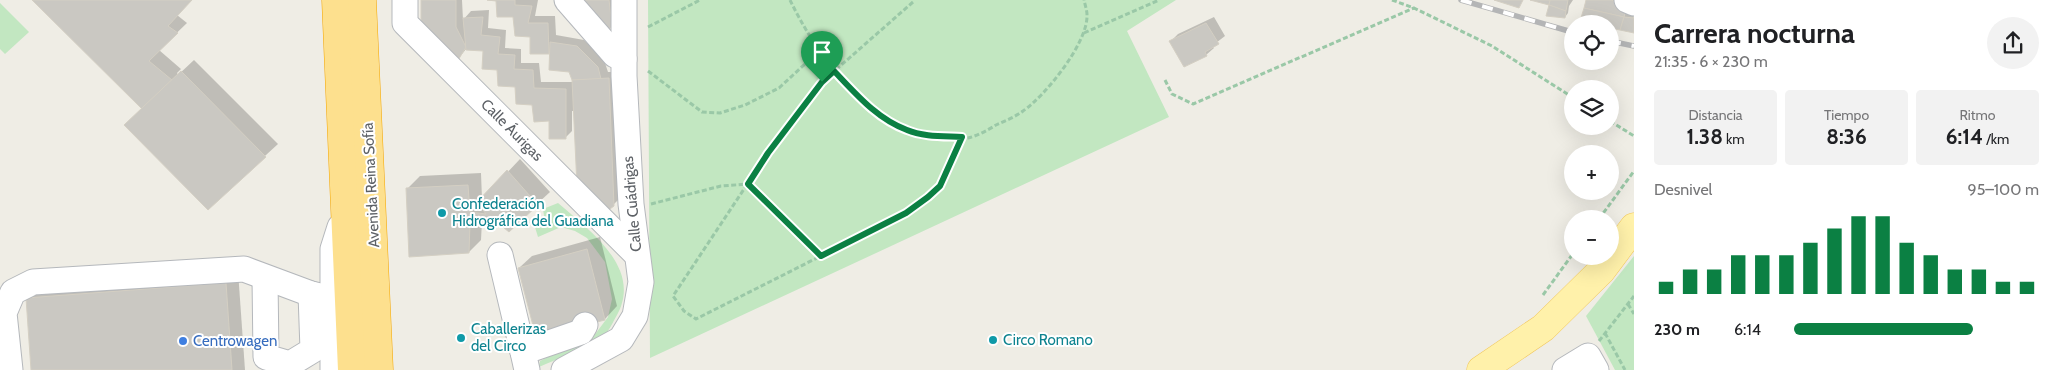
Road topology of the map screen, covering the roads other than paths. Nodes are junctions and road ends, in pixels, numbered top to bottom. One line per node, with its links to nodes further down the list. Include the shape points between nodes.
1 (336, 0): 9 (highway, Avenida Reina Sofía)
2 (362, 0): 19 (highway, Avenida Reina Sofía)
3 (405, 0): 11 (street, Calle Áurigas, via 405,23)
4 (566, 0): 8 (street, via 615,55)
5 (624, 0): 8 (street, Calle Cuádrigas)
6 (1627, 0): 7 (street)
7 (1634, 3)
8 (624, 59): 11 (street, Calle Cuádrigas)
9 (344, 210): 14 (street); 21 (highway, Avenida Reina Sofía)
10 (1634, 227): 23 (main road, via 1601,271 1543,328)
11 (636, 254): 22 (street, Calle Cuádrigas, via 641,282 635,316 621,339)
12 (500, 255): 17 (street)
13 (265, 278): 14 (street); 16 (street, via 266,357 290,364); 20 (street, via 244,269 33,282 13,292 4,313)
14 (322, 296): 16 (street)
15 (585, 325): 17 (street, via 581,332)
16 (322, 360)
17 (525, 361)
18 (1592, 363): 24 (street)
19 (380, 369)
20 (10, 370)
21 (352, 370)
22 (564, 370)
23 (1480, 370)
24 (1565, 370)

